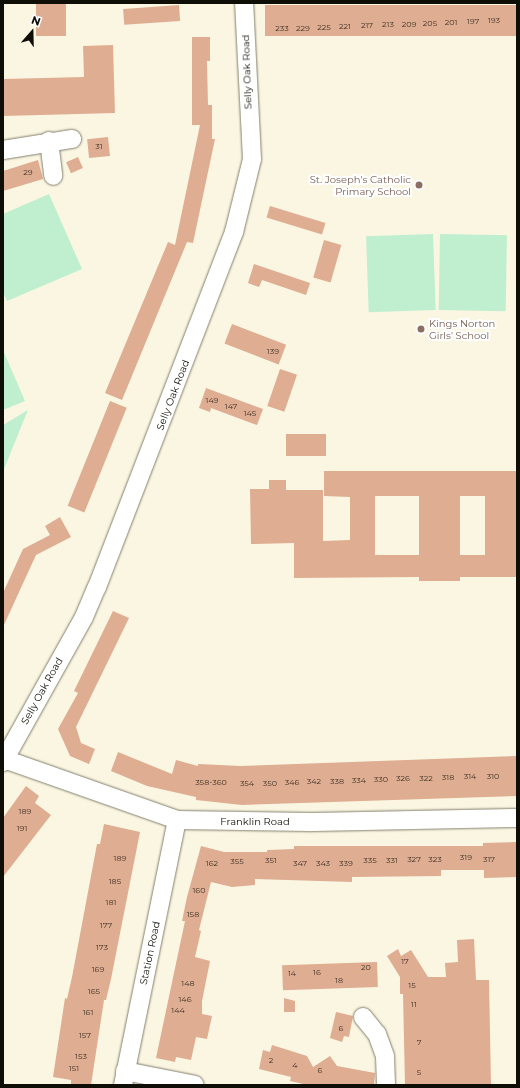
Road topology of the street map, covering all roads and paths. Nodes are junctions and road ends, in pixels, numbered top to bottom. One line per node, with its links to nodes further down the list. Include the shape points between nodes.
1 (244, 3): 6 (street, Selly Oak Road, via 252,159 234,232 84,617)
2 (72, 139): 3 (street)
3 (49, 141): 4 (street); 5 (street)
4 (3, 150)
5 (53, 176)
6 (4, 760): 8 (street, Franklin Road)
7 (517, 818): 8 (street, Franklin Road, via 310,822)
8 (177, 820): 10 (street, Station Road)
9 (363, 1017): 12 (street, via 377,1034 385,1056)
10 (124, 1078): 11 (street)
11 (195, 1085)
12 (386, 1085)

